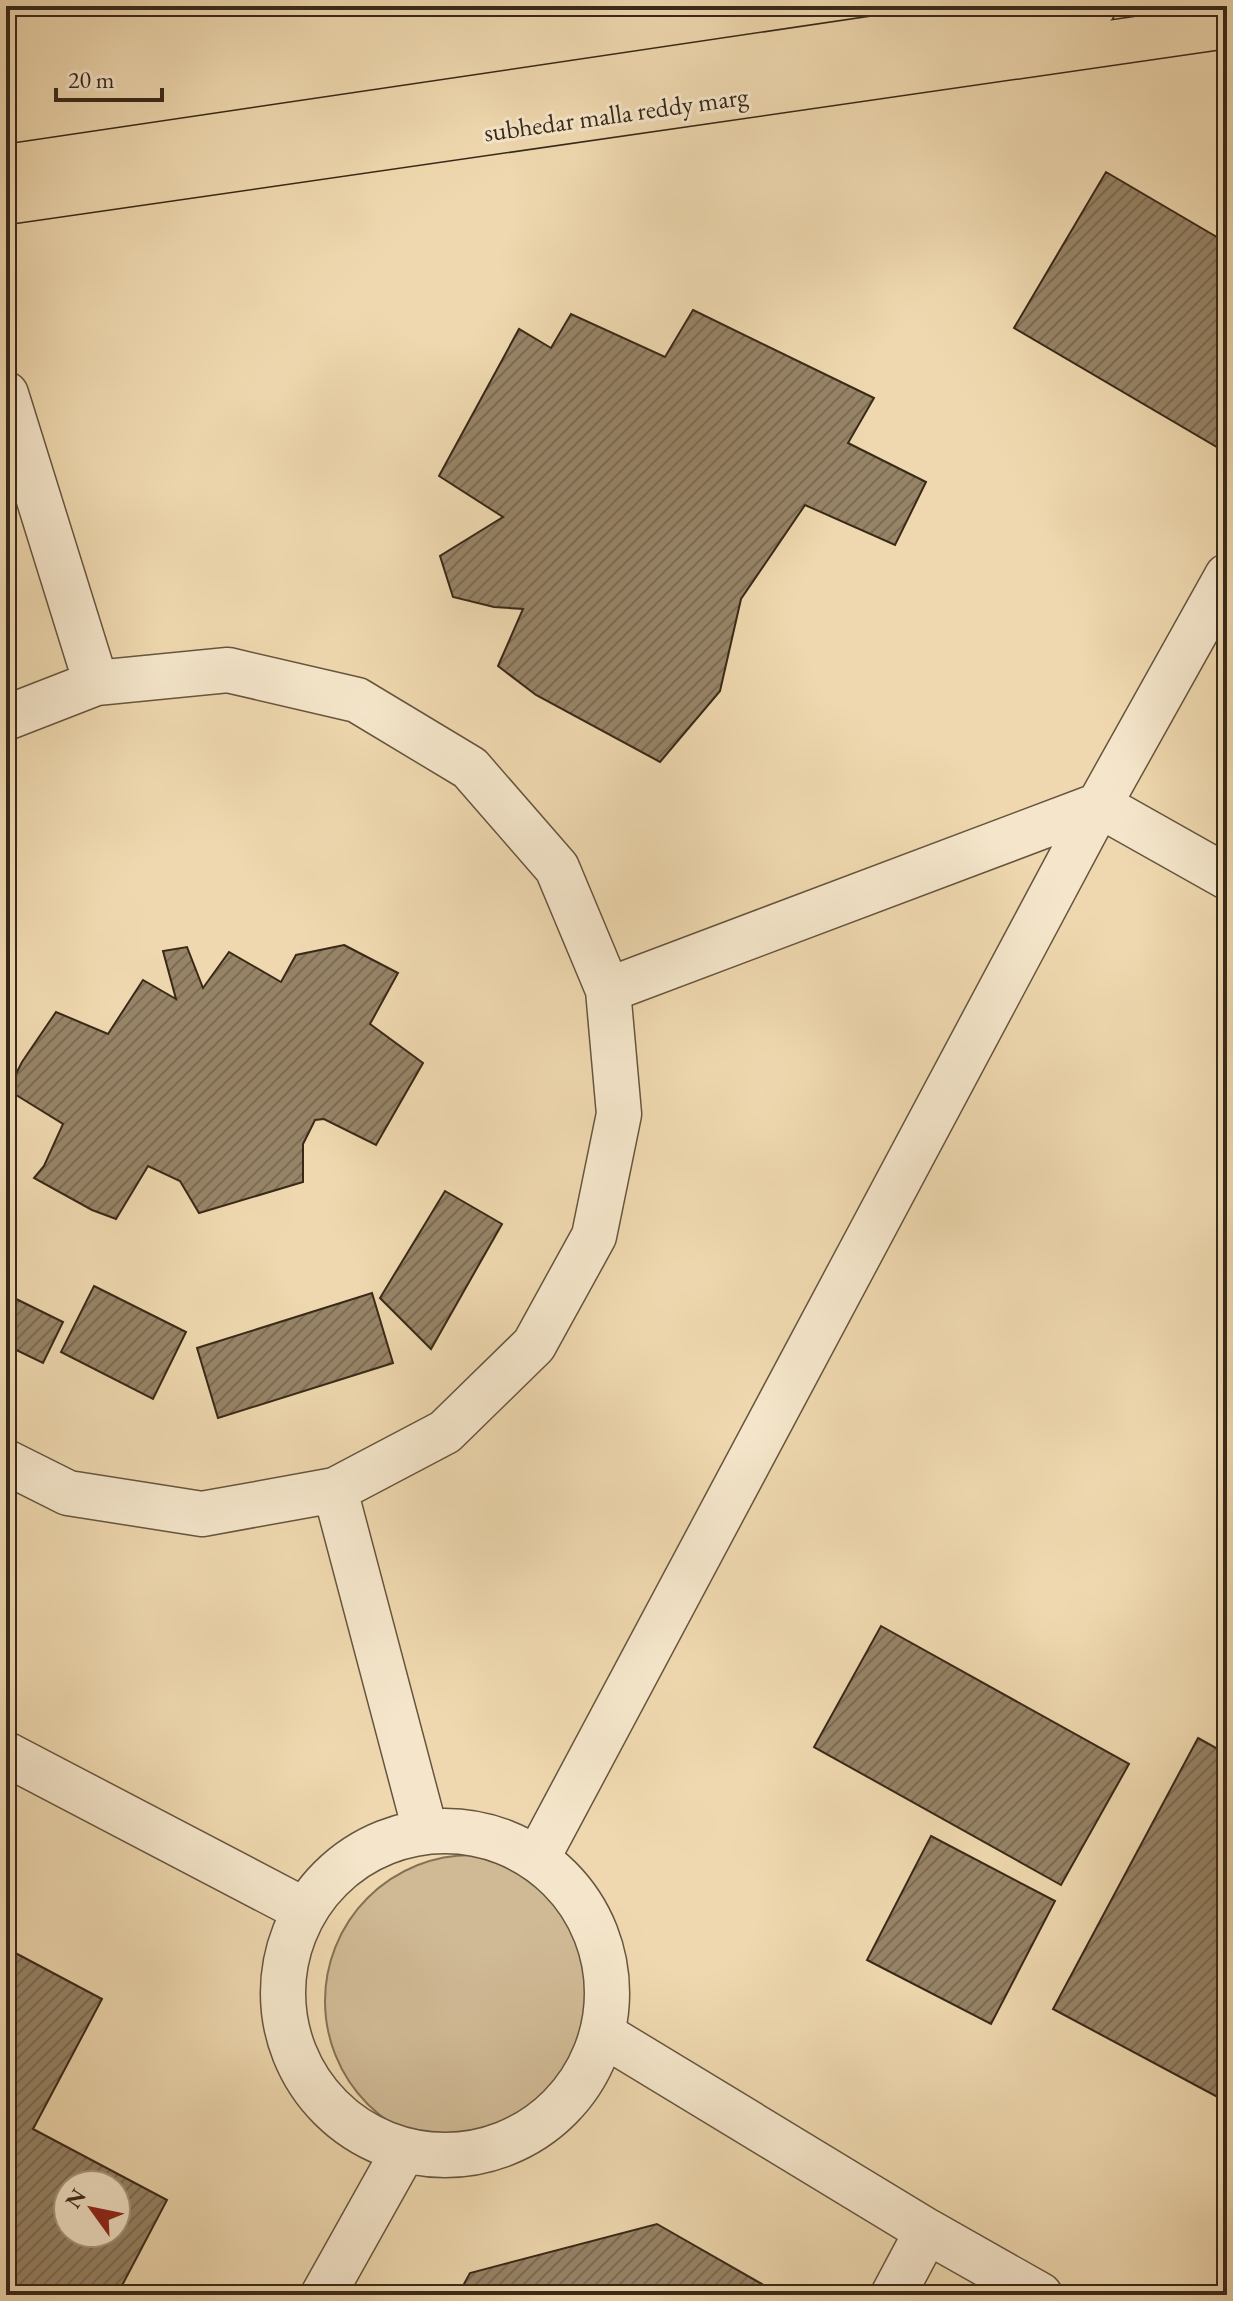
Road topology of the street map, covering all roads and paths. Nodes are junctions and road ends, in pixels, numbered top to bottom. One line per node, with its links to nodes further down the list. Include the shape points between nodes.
1 (1094, 6): 3 (main road, subhedar malla reddy marg)
2 (1227, 26): 4 (main road, subhedar malla reddy marg)
3 (6, 167)
4 (6, 202)
5 (6, 394): 7 (street)
6 (1227, 576): 9 (street)
7 (96, 683): 8 (street); 11 (street, via 228,670 357,700 470,768 557,868)
8 (6, 718)
9 (1099, 805): 10 (street); 11 (street); 16 (street)
10 (1227, 877)
11 (608, 990): 13 (street, via 619,1114 594,1236 534,1345 445,1432)
12 (6, 1462): 13 (street, via 68,1493 202,1514)
13 (335, 1490): 15 (street)
14 (6, 1754): 17 (street)
15 (425, 1830): 16 (street, via 484,1833); 17 (street, via 356,1856)
16 (538, 1857): 18 (street, via 585,1905 608,1968)
17 (304, 1910): 19 (street, via 284,1967 284,2027 307,2083 349,2127)
18 (604, 2035): 19 (street, via 576,2093 528,2135 467,2156); 20 (street)
19 (403, 2152): 21 (street)
20 (927, 2231): 22 (street); 23 (street)
21 (323, 2295)
22 (893, 2295)
23 (1040, 2295)

